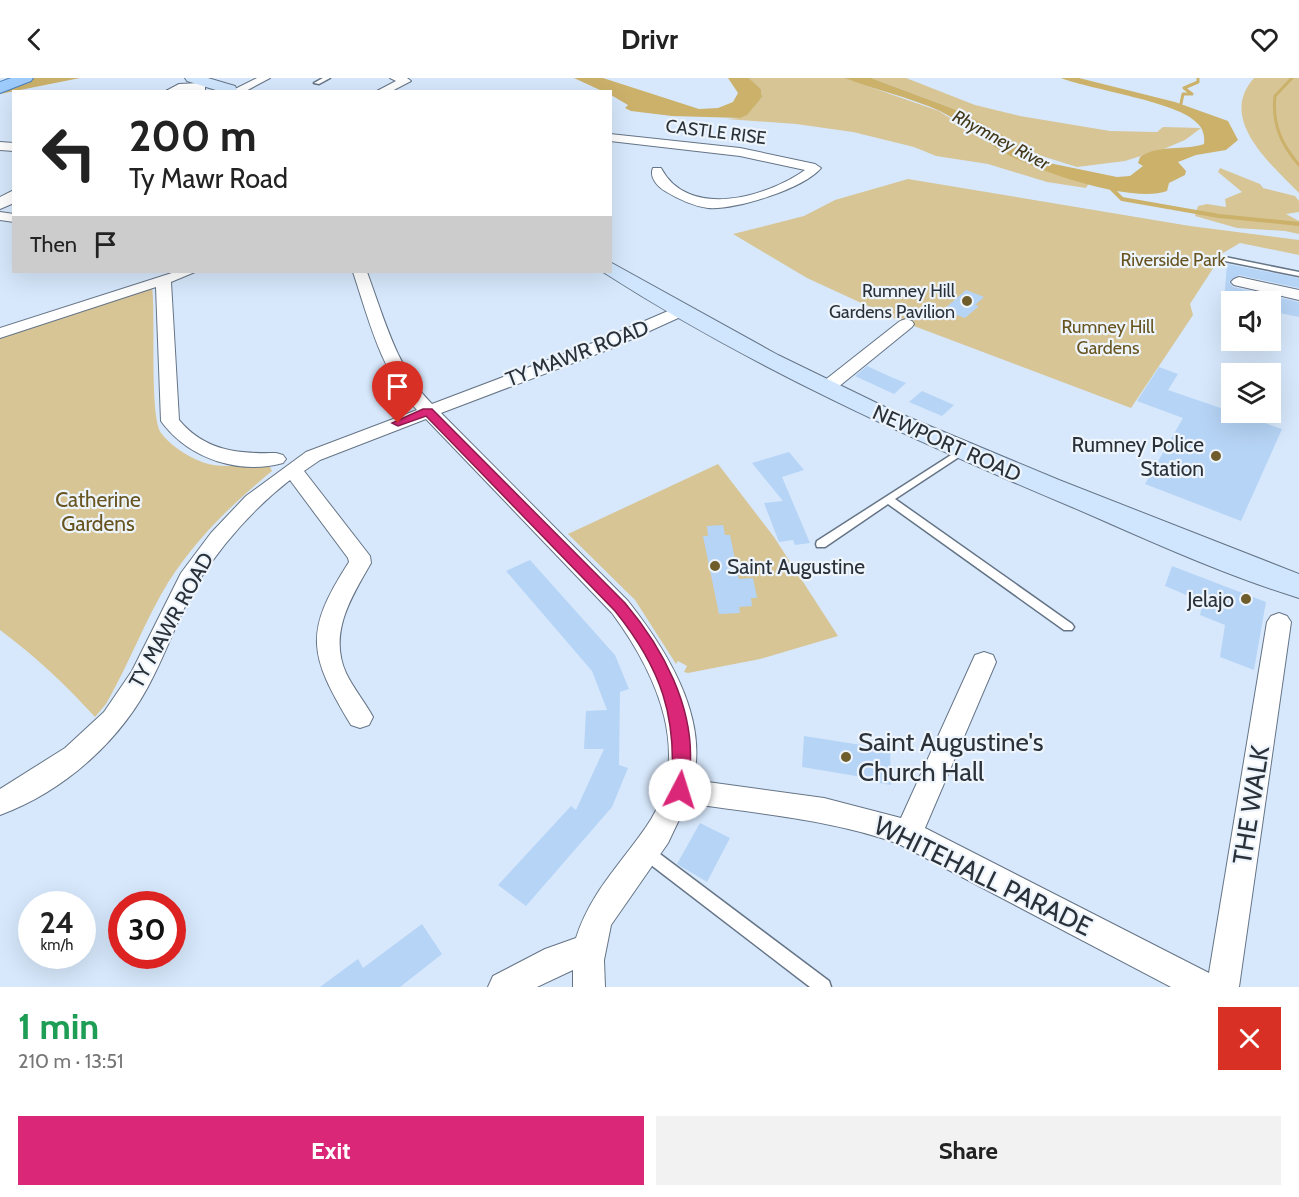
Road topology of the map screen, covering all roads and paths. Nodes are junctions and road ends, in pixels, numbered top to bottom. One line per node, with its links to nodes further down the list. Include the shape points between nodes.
1 (25, 78): 7 (main road)
2 (265, 78): 10 (street)
3 (327, 78): 6 (lane)
4 (395, 78): 11 (street, via 406,81)
5 (189, 83): 8 (street); 9 (main road)
6 (316, 83)
7 (0, 88)
8 (170, 90)
9 (230, 90)
10 (238, 90)
11 (385, 90)
12 (612, 137): 13 (street, CASTLE RISE, via 740,152 820,169 718,204 684,196 665,185)
13 (657, 171)
14 (1223, 258): 17 (lane)
15 (612, 269): 21 (main road, NEWPORT ROAD)
16 (360, 273): 25 (street, via 398,371)
17 (1299, 274)
18 (168, 275): 23 (street); 27 (street, via 170,421 184,438 213,455)
19 (1239, 282): 20 (street)
20 (1299, 295)
21 (681, 311): 24 (main road, NEWPORT ROAD); 25 (street, TY MAWR ROAD, via 604,345)
22 (906, 324): 24 (street)
23 (0, 333)
24 (826, 388): 26 (main road, NEWPORT ROAD)
25 (427, 411): 27 (street, TY MAWR ROAD); 35 (street, via 637,627 658,662 675,707 683,752)
26 (962, 451): 28 (lane); 30 (main road, NEWPORT ROAD)
27 (284, 464): 34 (street, via 359,556 360,563 336,602 329,648 333,670); 36 (street, TY MAWR ROAD, via 199,563 137,682 112,720 58,768)
28 (888, 499): 29 (lane); 32 (lane)
29 (821, 544)
30 (1299, 586)
31 (1279, 622): 44 (street, THE WALK)
32 (1068, 627)
33 (984, 662): 37 (street)
34 (360, 717)
35 (680, 790): 37 (street, WHITEHALL PARADE, via 857,816); 38 (street)
36 (0, 803)
37 (908, 834): 43 (street, WHITEHALL PARADE)
38 (645, 852): 39 (street, via 607,899 597,918); 42 (lane)
39 (589, 950): 40 (street, via 556,960); 41 (street)
40 (504, 987)
41 (590, 987)
42 (823, 987)
43 (1204, 987)
44 (1223, 987)

